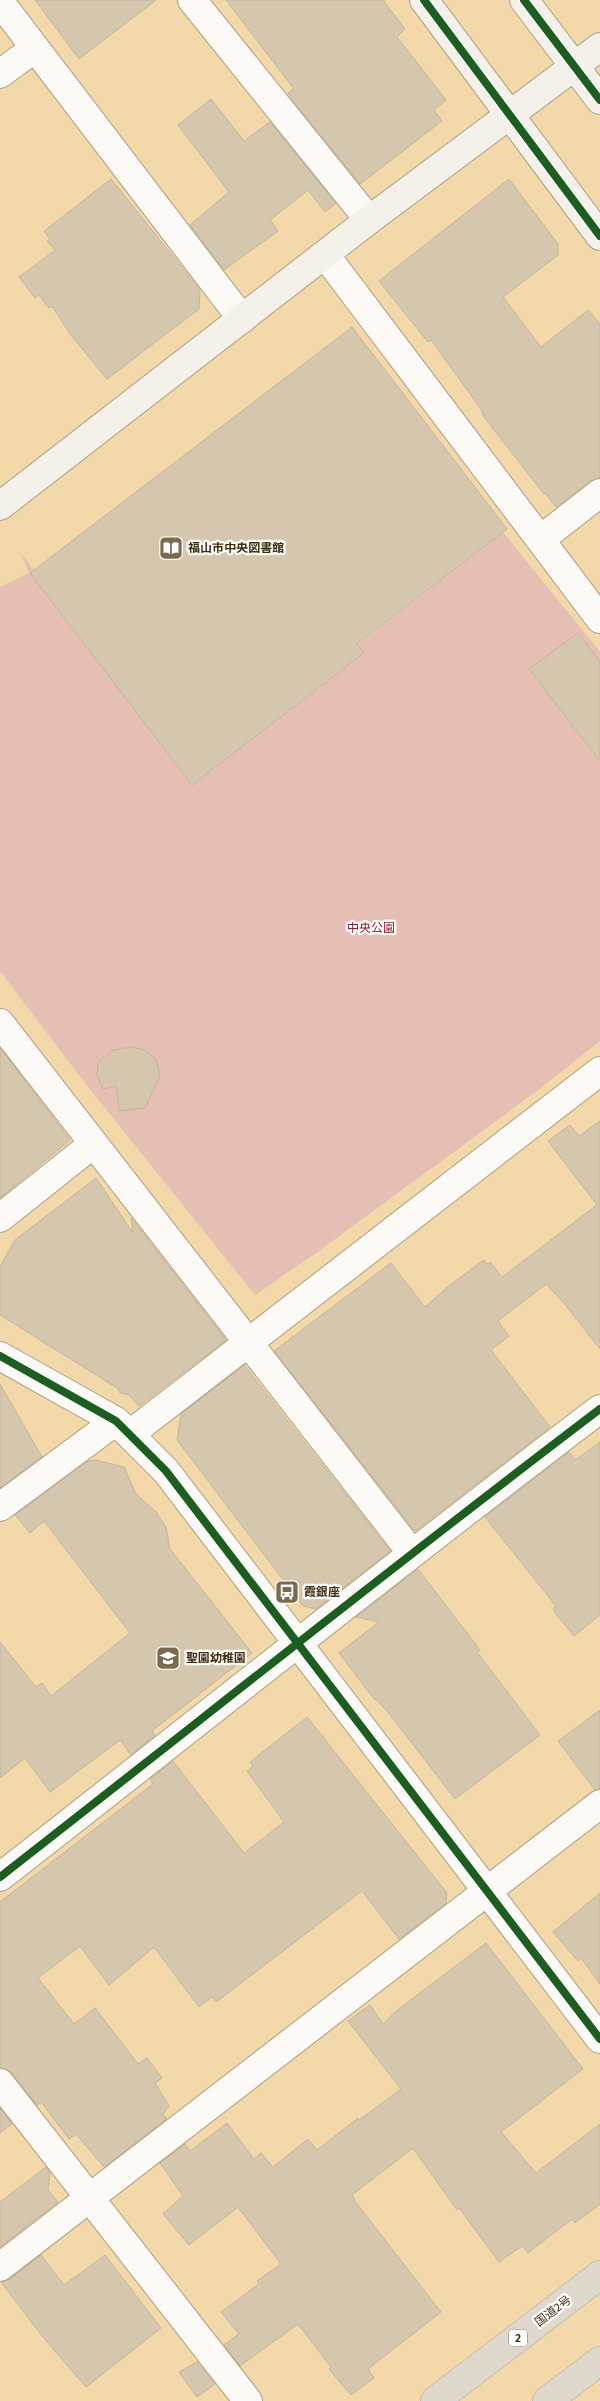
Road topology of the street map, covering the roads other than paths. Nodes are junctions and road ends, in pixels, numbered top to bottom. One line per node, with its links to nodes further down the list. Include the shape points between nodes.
1 (192, 0): 11 (street)
2 (424, 0): 10 (street)
3 (524, 0): 7 (street)
4 (0, 2): 5 (street)
5 (34, 48): 8 (street); 14 (street)
6 (600, 48): 7 (street)
7 (575, 66): 9 (street); 10 (street)
8 (0, 74)
9 (600, 100)
10 (509, 116): 11 (street); 12 (street)
11 (369, 220): 13 (street)
12 (600, 236)
13 (326, 256): 14 (street); 17 (street)
14 (242, 319): 16 (street)
15 (600, 493): 17 (street)
16 (0, 506)
17 (541, 539): 18 (street)
18 (600, 619)
19 (0, 1023): 21 (street)
20 (600, 1071): 23 (street)
21 (93, 1144): 22 (street); 23 (street)
22 (0, 1218)
23 (249, 1342): 26 (street); 28 (street)
24 (0, 1356): 26 (street)
25 (600, 1409): 28 (street)
26 (123, 1427): 27 (street); 29 (street, via 166,1471)
27 (0, 1507)
28 (411, 1552): 29 (street)
29 (298, 1645): 31 (street); 32 (street)
30 (600, 1804): 32 (street)
31 (0, 1877)
32 (488, 1892): 33 (street); 35 (street)
33 (600, 2039)
34 (0, 2083): 35 (street)
35 (91, 2198): 36 (street); 39 (street)
36 (0, 2267)
37 (600, 2275): 40 (highway, 国道2号 / 2)
38 (597, 2370): 41 (highway)
39 (248, 2401)
40 (436, 2401)
41 (547, 2401)

